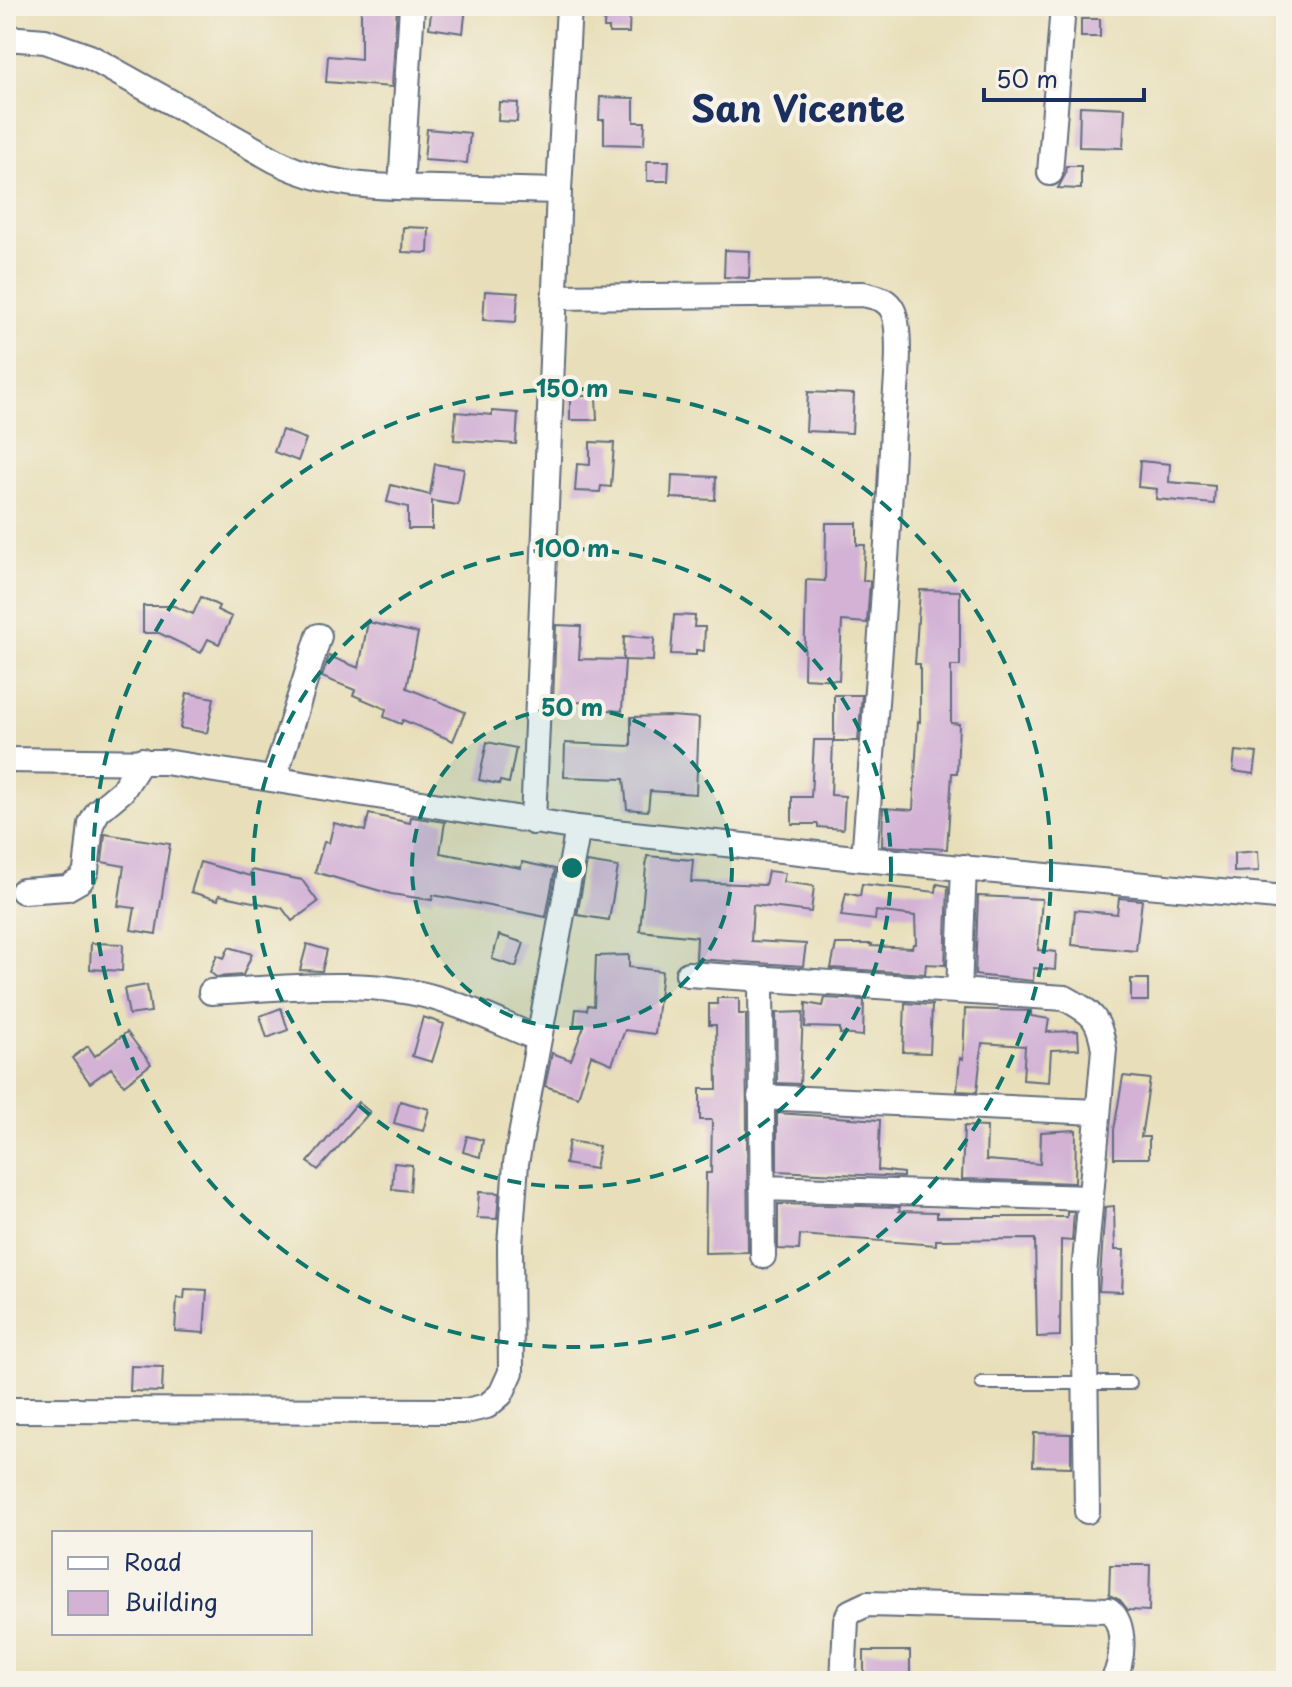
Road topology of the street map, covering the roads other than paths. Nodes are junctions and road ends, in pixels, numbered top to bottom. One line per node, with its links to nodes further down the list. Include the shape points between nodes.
1 (412, 6): 6 (street)
2 (569, 6): 7 (street)
3 (1063, 6): 5 (street)
4 (6, 38): 6 (street, via 45,41 90,57 298,173 344,184)
5 (1050, 173)
6 (401, 187): 7 (street)
7 (559, 191): 8 (street)
8 (554, 297): 13 (street); 15 (street, via 863,294 883,299 893,310 890,502)
9 (319, 636): 12 (street)
10 (6, 760): 11 (street)
11 (142, 760): 12 (street); 17 (street, via 91,824 81,880 67,888)
12 (274, 779): 13 (street)
13 (533, 822): 14 (street)
14 (578, 828): 15 (street); 23 (street)
15 (864, 859): 16 (street)
16 (964, 867): 18 (street); 21 (street)
17 (23, 891)
18 (1286, 898)
19 (688, 974): 20 (street)
20 (761, 979): 21 (street); 24 (street)
21 (959, 991): 25 (street, via 1065,998 1090,1012 1101,1026 1104,1049)
22 (211, 992): 23 (street, via 295,987 406,991)
23 (539, 1039): 32 (street, via 516,1163 510,1245 511,1372 501,1394 487,1406 466,1411)
24 (760, 1097): 25 (street); 26 (street)
25 (1097, 1112): 27 (street)
26 (762, 1188): 27 (street); 28 (street)
27 (1091, 1198): 30 (street, via 1084,1274)
28 (763, 1256)
29 (982, 1383): 30 (lane)
30 (1085, 1383): 31 (lane); 33 (street)
31 (1130, 1383)
32 (6, 1410)
33 (1087, 1511)
34 (843, 1681): 35 (street, via 846,1620 867,1604 1109,1610 1119,1622 1120,1635)
35 (1113, 1681)

